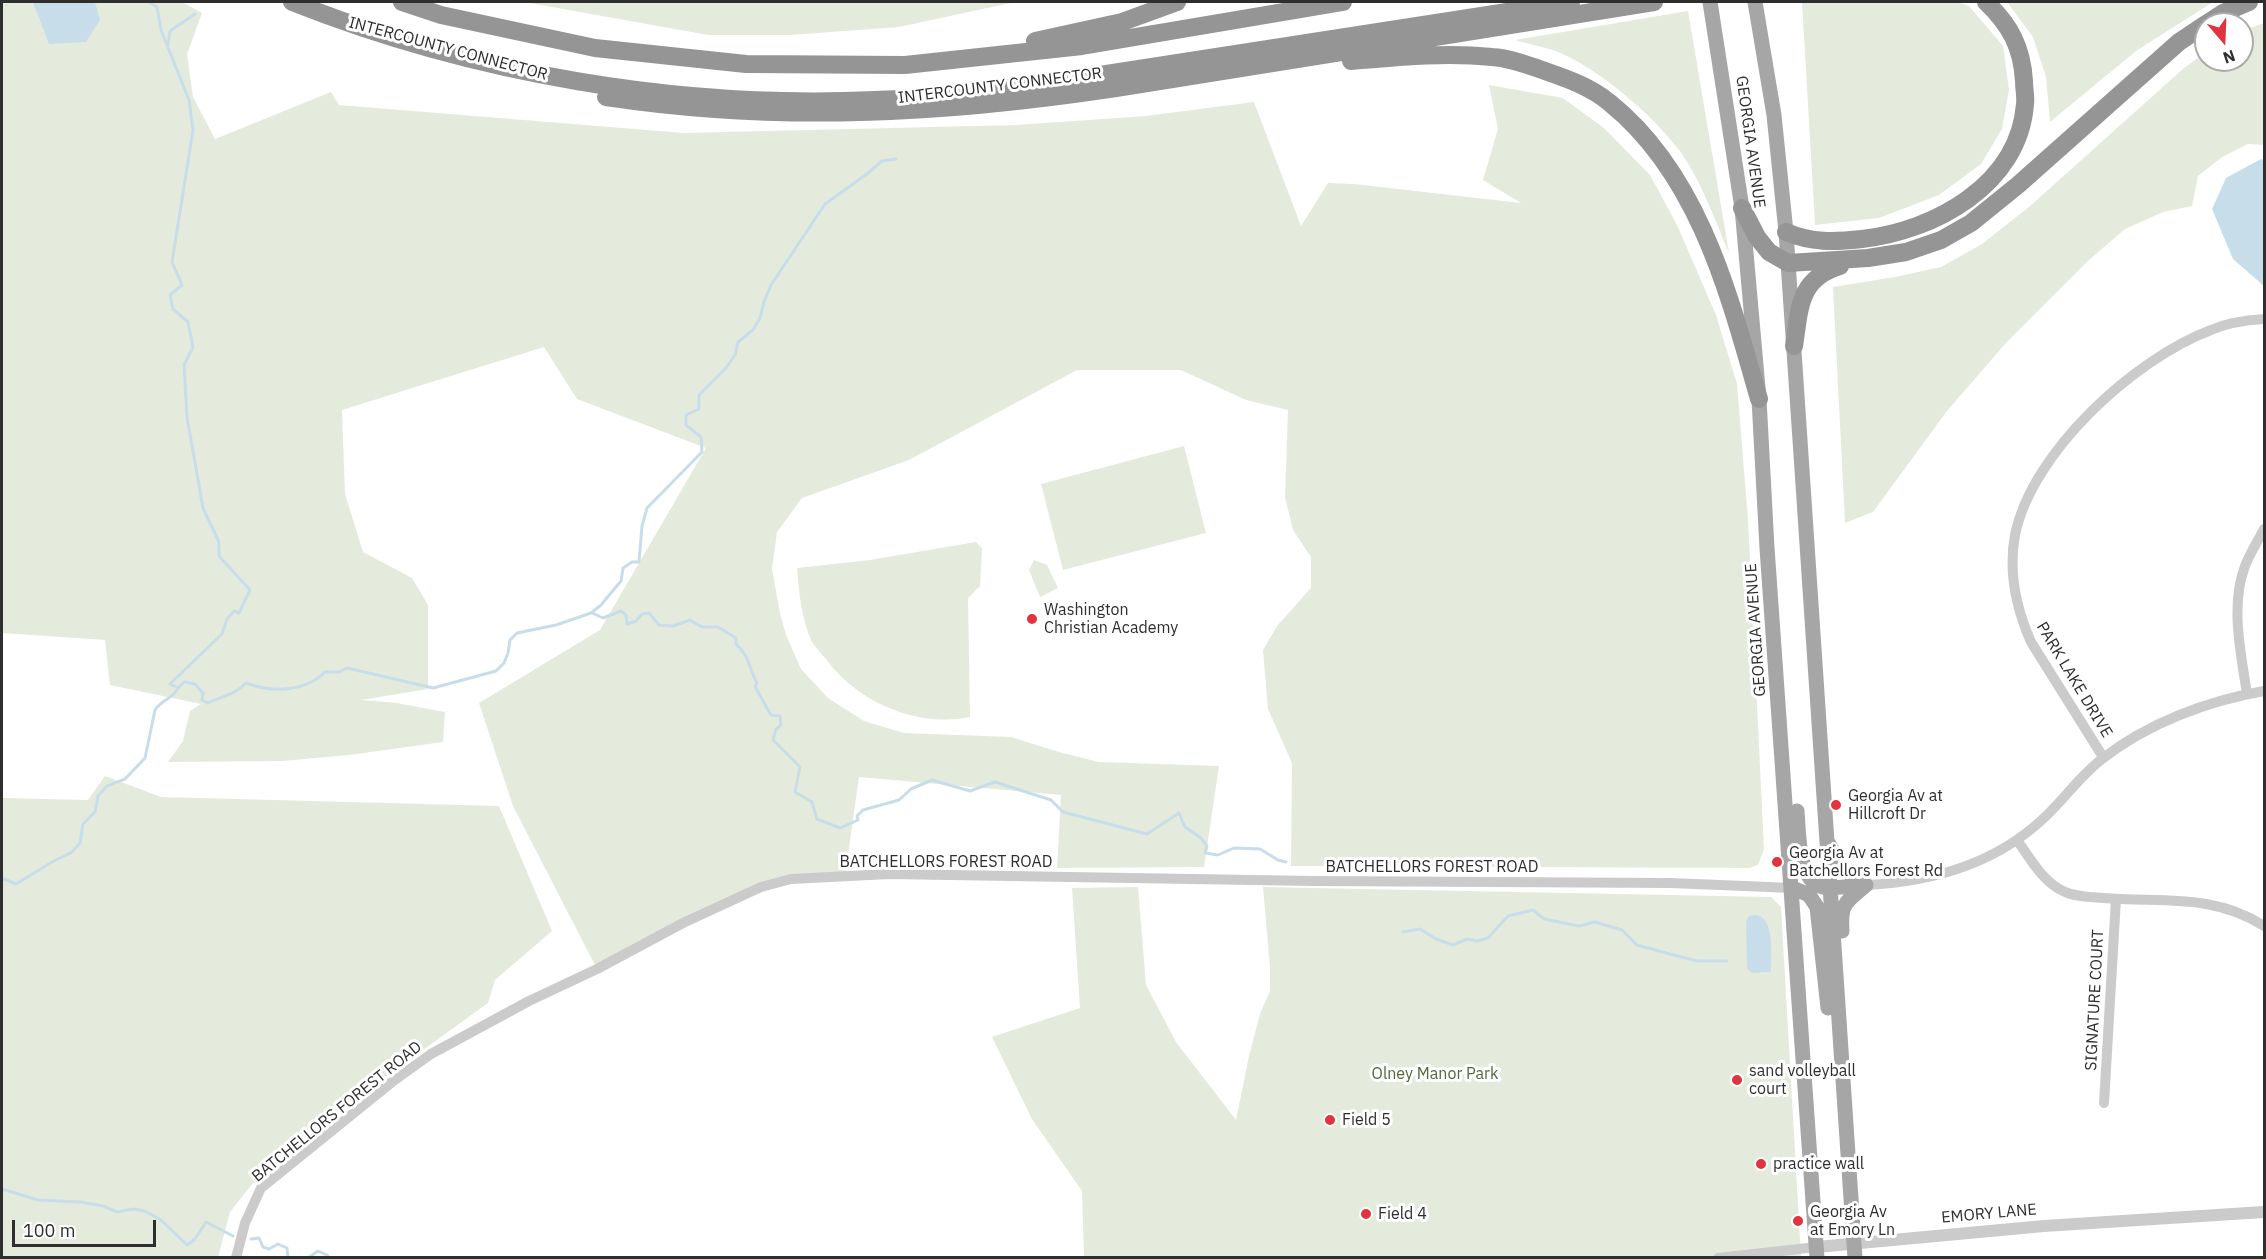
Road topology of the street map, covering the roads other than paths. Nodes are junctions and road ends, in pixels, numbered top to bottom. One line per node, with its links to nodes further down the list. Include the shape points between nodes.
1 (292, 2): 15 (highway, INTERCOUNTY CONNECTOR, via 337,20)
2 (402, 2): 13 (highway, INTERCOUNTY CONNECTOR, via 441,15 595,48 735,63 905,65)
3 (1177, 2): 13 (highway, via 1122,22)
4 (1342, 2): 13 (highway, INTERCOUNTY CONNECTOR, via 1082,46)
5 (1570, 2): 15 (highway, INTERCOUNTY CONNECTOR, via 1042,84 874,100 673,93)
6 (1654, 2): 14 (highway)
7 (1710, 2): 16 (main road, GEORGIA AVENUE)
8 (1755, 2): 17 (main road, GEORGIA AVENUE, via 1774,115)
9 (1986, 2): 17 (highway, via 2003,18 2016,42 2024,72 2025,104 2019,134 2006,160 1987,184 1956,209 1921,226 1878,237 1828,243 1804,240)
10 (2248, 2): 11 (highway)
11 (2225, 12)
12 (2194, 32): 18 (highway, via 1971,223 1941,240 1906,252)
13 (945, 61)
14 (1265, 63): 15 (highway, via 1032,101 849,113 774,113 649,103 551,88); 22 (highway, via 1441,55 1494,57 1575,81 1609,101 1638,128 1670,168 1696,217 1722,274)
15 (526, 72)
16 (1742, 208): 19 (highway, via 1769,252); 22 (main road, GEORGIA AVENUE)
17 (1786, 232): 19 (main road, GEORGIA AVENUE)
18 (1868, 258): 19 (highway); 21 (highway, via 1820,274 1812,282 1802,298)
19 (1788, 263): 21 (main road, GEORGIA AVENUE)
20 (2265, 319): 27 (street, PARK LAKE DRIVE, via 2212,329 2170,350 2131,377 2099,404 2065,442 2037,480 2020,517 2013,580 2022,623)
21 (1794, 346): 28 (main road, GEORGIA AVENUE)
22 (1759, 399): 26 (main road, GEORGIA AVENUE)
23 (2265, 529): 25 (street, via 2245,566 2239,587 2238,619)
24 (2265, 691): 25 (street)
25 (2247, 694): 27 (street, via 2150,728)
26 (1780, 712): 31 (main road, via 1793,778 1804,871 1811,881); 32 (main road, GEORGIA AVENUE)
27 (2103, 757): 29 (street)
28 (1826, 837): 30 (main road, via 1843,870); 31 (main road, GEORGIA AVENUE)
29 (2017, 840): 30 (street, via 1948,873); 33 (street, via 2052,885 2074,895)
30 (1866, 885): 31 (main road); 35 (main road, via 1842,909 1843,938)
31 (1829, 887): 35 (main road, GEORGIA AVENUE)
32 (1792, 888): 36 (main road, via 1809,895 1817,907 1829,1024); 40 (main road, GEORGIA AVENUE); 41 (street, BATCHELLORS FOREST ROAD, via 1671,883 1313,882 889,874 791,879 761,887 683,923 431,1054 261,1188 245,1223)
33 (2116, 899): 34 (street, via 2218,905 2239,911); 37 (street, SIGNATURE COURT)
34 (2265, 926)
35 (1836, 983): 36 (main road, GEORGIA AVENUE)
36 (1840, 1038): 39 (main road, GEORGIA AVENUE)
37 (2104, 1103)
38 (2265, 1212): 39 (street, EMORY LANE, via 2044,1226)
39 (1854, 1250): 40 (street, EMORY LANE)
40 (1817, 1252): 42 (street, EMORY LANE)
41 (236, 1257)
42 (1718, 1257)

